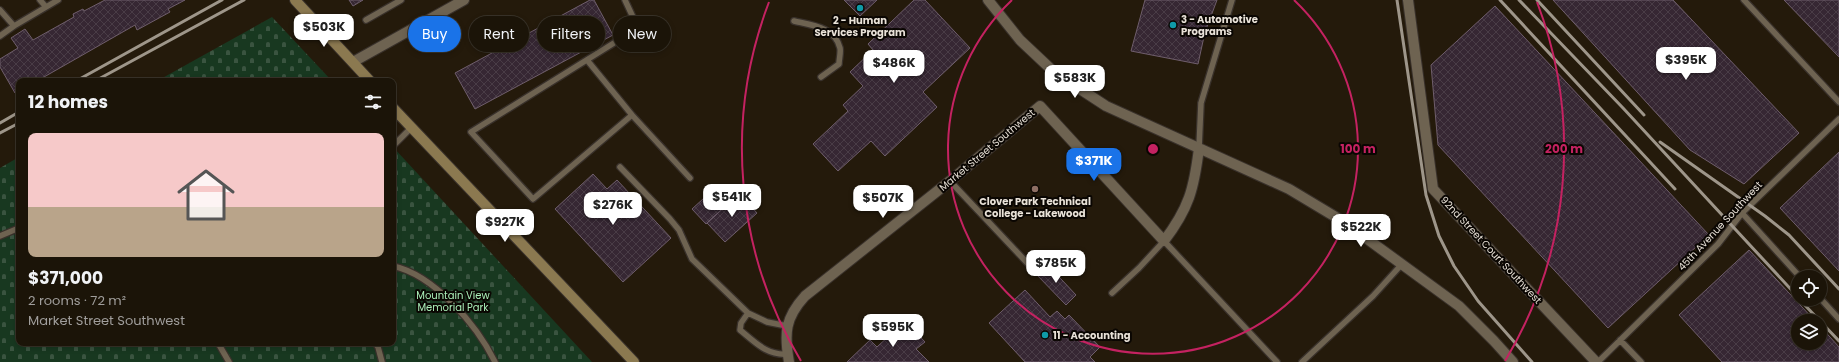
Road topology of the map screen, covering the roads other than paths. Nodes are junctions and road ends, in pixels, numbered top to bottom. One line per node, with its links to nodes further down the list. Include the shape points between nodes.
1 (40, 0): 11 (lane)
2 (58, 0): 11 (lane)
3 (295, 0): 18 (main road)
4 (401, 0): 13 (lane)
5 (625, 0): 17 (lane, via 638,28)
6 (988, 0): 27 (street, via 1020,40 1054,72 1106,106)
7 (1232, 0): 27 (lane, via 1201,103)
8 (1408, 0): 55 (street, 92nd Street Court Southwest, via 1433,189)
9 (1744, 0): 21 (lane)
10 (461, 1): 18 (street)
11 (46, 7): 15 (lane)
12 (0, 10): 15 (lane)
13 (366, 20)
14 (794, 21): 19 (lane, via 823,28 833,36 840,48 839,64)
15 (14, 26): 16 (lane)
16 (0, 36)
17 (587, 60): 23 (lane); 23 (lane, via 471,132 533,199)
18 (353, 62): 20 (main road)
19 (821, 77)
20 (367, 78)
21 (1839, 102)
22 (396, 111): 25 (main road)
23 (632, 115): 29 (lane)
24 (1839, 120): 31 (lane, 45th Avenue Southwest)
25 (411, 128): 26 (lane); 51 (main road)
26 (396, 143)
27 (1199, 148): 34 (street, via 1195,180 1189,200 1179,221); 35 (street, via 1289,190 1344,222)
28 (620, 166): 41 (lane, via 675,224 692,259)
29 (690, 178)
30 (950, 181): 34 (street, Market Street Southwest, via 1040,106); 37 (lane); 43 (street, Market Street Southwest, via 805,296 796,305)
31 (1742, 213): 38 (lane); 44 (lane, 45th Avenue Southwest, via 1718,244)
32 (16, 229): 33 (lane)
33 (0, 236)
34 (1164, 241): 39 (lane); 52 (lane)
35 (1402, 264): 53 (lane, via 1373,296); 54 (street, via 1459,306)
36 (396, 267): 50 (lane, via 405,269 436,288 462,315)
37 (1032, 268)
38 (1794, 270)
39 (1112, 293)
40 (1827, 306): 42 (lane)
41 (748, 313): 43 (lane, via 767,322); 47 (lane, via 741,323 740,330 762,348)
42 (1839, 319)
43 (787, 326): 47 (street, Market Street Southwest)
44 (1620, 340): 55 (lane, 45th Avenue Southwest); 56 (lane)
45 (220, 346): 48 (lane)
46 (377, 346): 49 (lane)
47 (788, 358)
48 (229, 362)
49 (382, 362)
50 (495, 362)
51 (634, 362)
52 (1277, 362)
53 (1302, 362)
54 (1513, 362)
55 (1597, 362)
56 (1641, 362)

